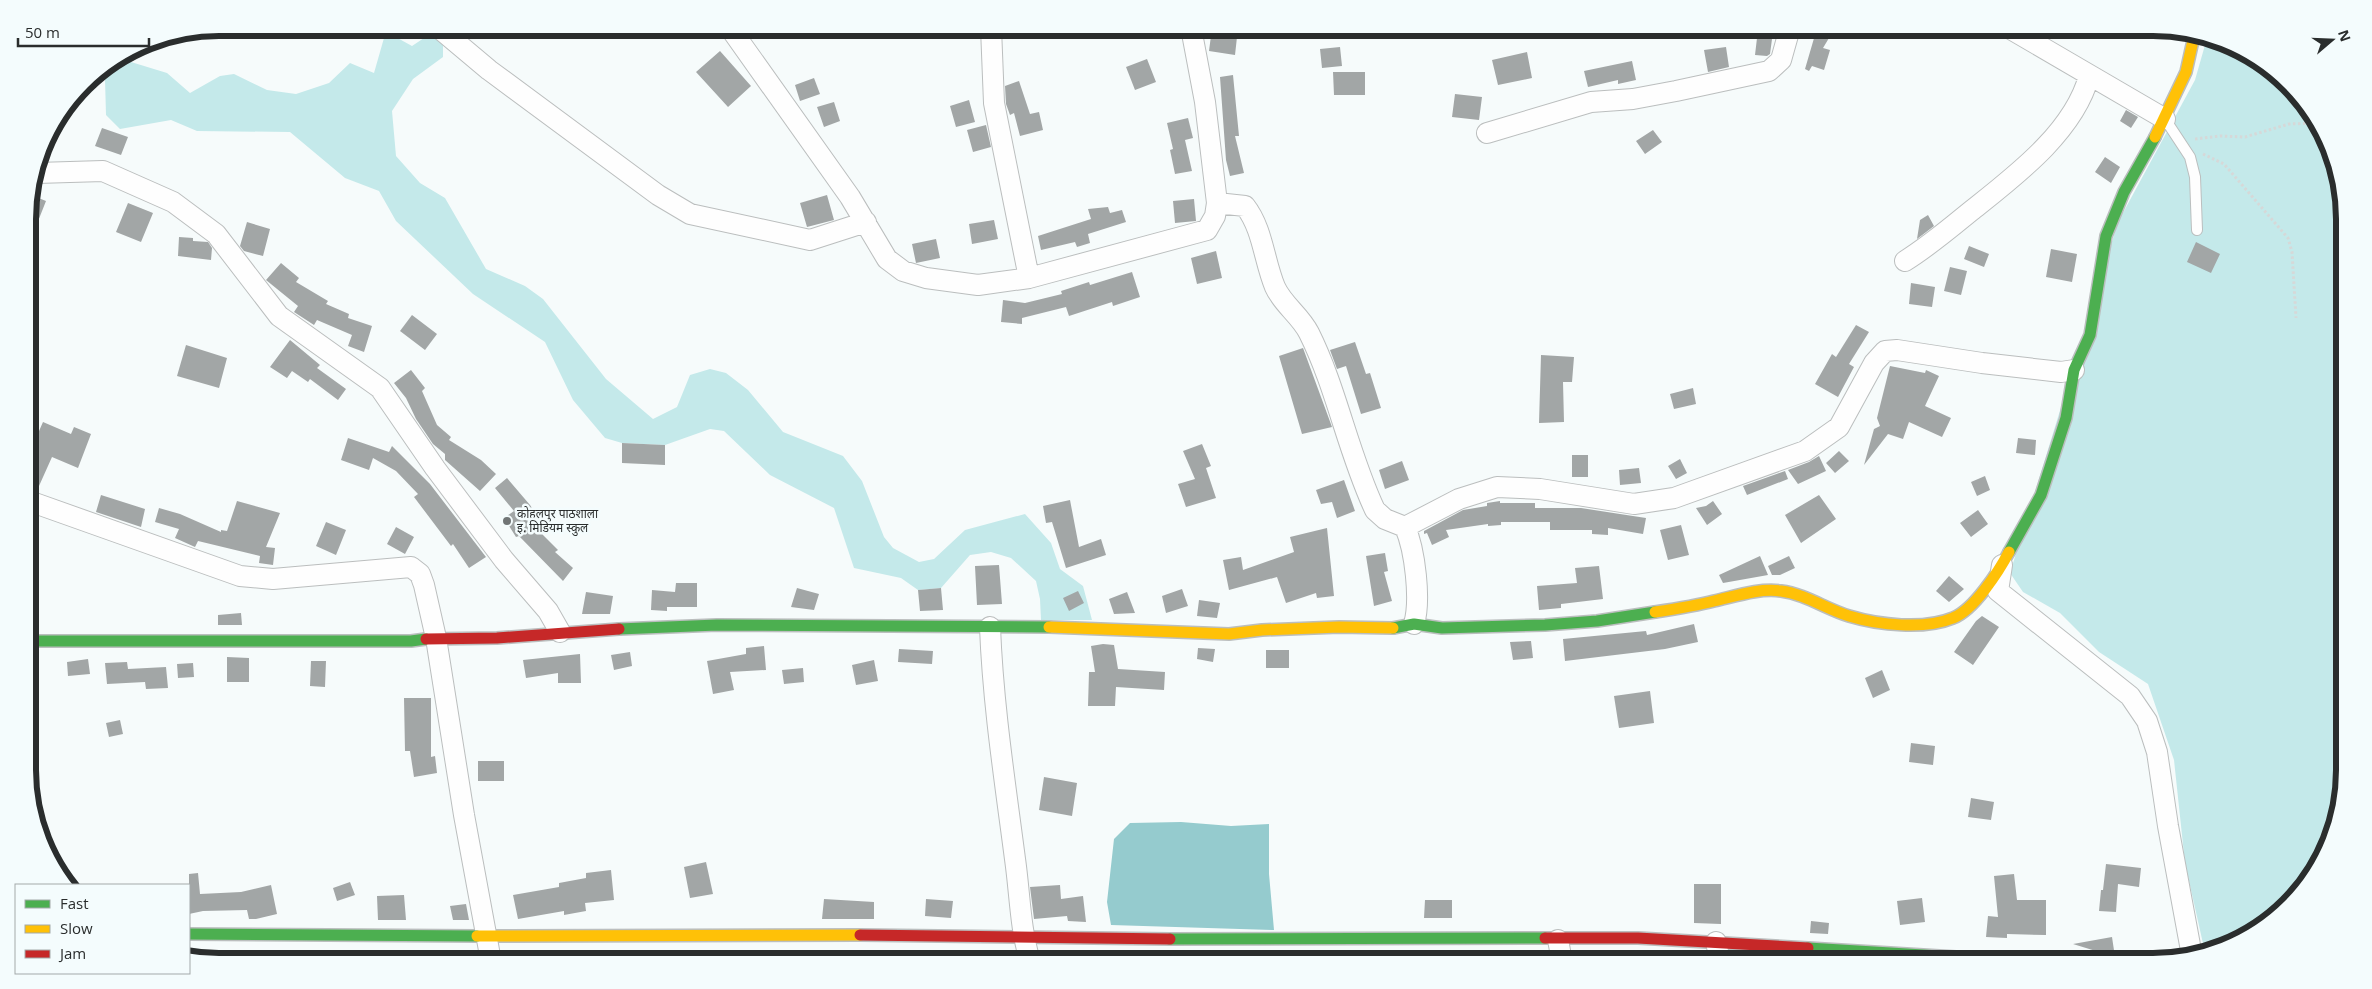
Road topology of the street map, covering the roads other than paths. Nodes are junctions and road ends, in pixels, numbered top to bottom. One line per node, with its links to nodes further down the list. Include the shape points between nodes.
1 (449, 36): 13 (street, via 489,70 658,195 690,214 810,240)
2 (736, 36): 13 (street)
3 (991, 36): 16 (street, via 994,103)
4 (1192, 36): 12 (street)
5 (1788, 36): 10 (street, via 1781,60 1769,71 1676,91 1591,102)
6 (2022, 36): 8 (street)
7 (2193, 41): 9 (street, via 2186,72)
8 (2089, 76): 9 (street); 15 (street, via 2085,92 2071,114 2023,170 1928,247)
9 (2165, 119): 14 (lane, via 2190,157 2195,177); 17 (street, via 2124,192 2106,236 2090,335)
10 (1487, 133)
11 (42, 173): 23 (street, via 103,172 173,202 216,234 279,316 380,388 435,468 504,560 548,611)
12 (1217, 203): 16 (street, via 1206,230); 19 (street, via 1245,206 1254,217 1275,287 1309,332 1375,510 1385,519)
13 (866, 222): 16 (street, via 887,259 903,271 926,278 978,285)
14 (2196, 230)
15 (1905, 261)
16 (1030, 278)
17 (2074, 370): 19 (street, via 2061,372 1885,351 1874,363 1839,427 1805,451 1674,498 1634,504 1540,488 1497,487 1459,499); 20 (street, via 2066,418 2041,495)
18 (36, 504): 24 (street, via 240,576 273,579 411,567 420,574 424,585)
19 (1405, 527): 21 (street, via 1409,536 1418,610)
20 (2002, 566): 21 (street, via 1972,604 1954,618 1917,625 1897,626 1849,616 1783,590 1764,590 1597,621 1442,628); 30 (street, via 1998,591 2130,696 2147,721 2157,752)
21 (1414, 624): 22 (street, via 1402,628 1339,626 1229,634)
22 (990, 627): 23 (street, via 717,626); 28 (street, via 992,687 1016,862)
23 (560, 632): 24 (street, via 497,638)
24 (436, 638): 25 (street, via 195,643); 27 (street)
25 (36, 641)
26 (190, 934): 27 (street)
27 (486, 936): 28 (street); 32 (street)
28 (1022, 936): 29 (street); 33 (street)
29 (1558, 940): 31 (street, via 1638,938); 34 (street)
30 (2191, 949)
31 (1718, 952): 35 (street)
32 (489, 953)
33 (1027, 953)
34 (1560, 953)
35 (1751, 953)

